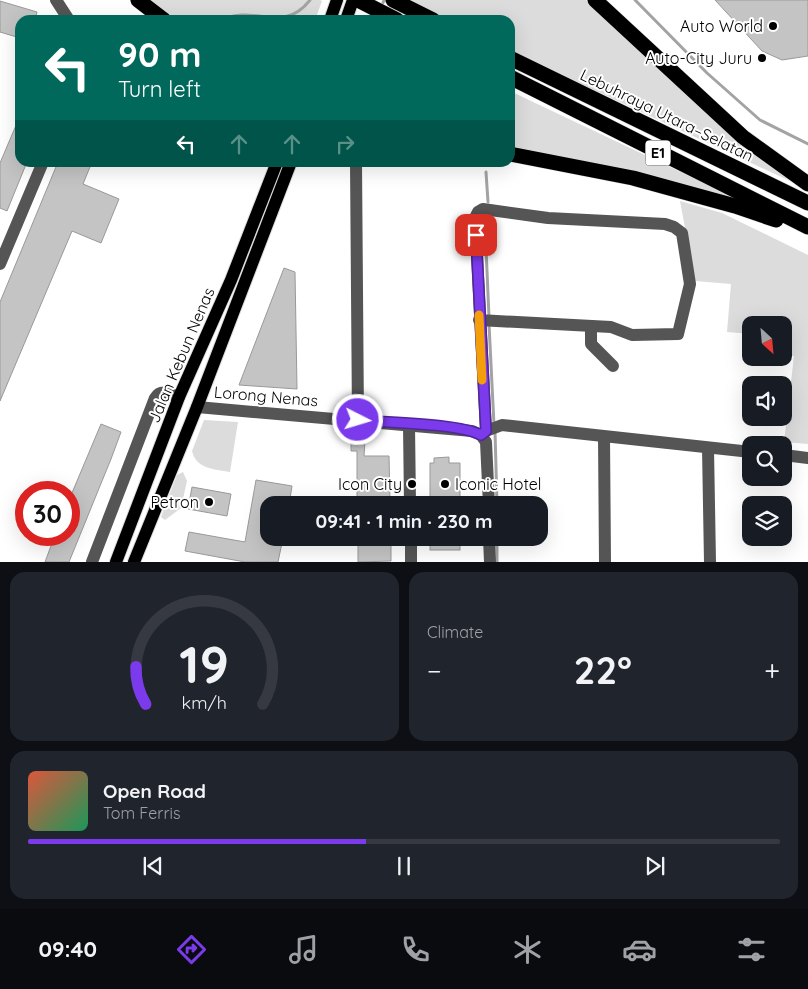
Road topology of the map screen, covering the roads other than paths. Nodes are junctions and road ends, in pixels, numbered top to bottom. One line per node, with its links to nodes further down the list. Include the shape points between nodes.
1 (56, 0): 8 (street)
2 (138, 0): 9 (highway)
3 (337, 0): 10 (main road)
4 (353, 0): 11 (main road)
5 (358, 0): 12 (highway)
6 (595, 0): 21 (highway, via 744,137)
7 (397, 2): 13 (highway)
8 (66, 15)
9 (158, 15)
10 (332, 15)
11 (348, 15)
12 (388, 15)
13 (423, 15)
14 (515, 60): 22 (highway, Lebuhraya Utara–Selatan / E1)
15 (515, 79): 23 (highway, E1)
16 (515, 155): 24 (highway, via 633,178 735,206)
17 (41, 167): 25 (street)
18 (275, 167): 29 (main road, Jalan Kebun Nenas, via 231,280)
19 (289, 167): 30 (main road, Jalan Kebun Nenas)
20 (356, 167): 31 (street)
21 (808, 184)
22 (808, 203)
23 (808, 227)
24 (808, 231)
25 (0, 264)
26 (485, 320): 27 (street); 27 (street, via 475,218 483,209 548,218 665,224 682,233 690,284 678,334 632,335 611,327); 33 (street)
27 (591, 326): 28 (street, via 591,344)
28 (613, 366)
29 (179, 397): 43 (street, via 164,392 158,394); 44 (main road, Jalan Kebun Nenas)
30 (197, 407): 31 (street, Lorong Nenas); 45 (main road, Jalan Kebun Nenas)
31 (358, 420): 32 (street, Lorong Nenas)
32 (409, 424): 33 (street, Lorong Nenas); 39 (street)
33 (490, 430): 34 (street, Lorong Nenas); 40 (street, via 486,442)
34 (604, 437): 35 (street, Lorong Nenas); 48 (street)
35 (708, 448): 36 (street, Lorong Nenas); 49 (street)
36 (742, 451)
37 (792, 457): 38 (street)
38 (808, 458)
39 (410, 496)
40 (489, 496)
41 (411, 546): 46 (street)
42 (489, 546): 47 (street)
43 (92, 562)
44 (116, 562)
45 (134, 562)
46 (411, 562)
47 (490, 562)
48 (605, 562)
49 (710, 562)

